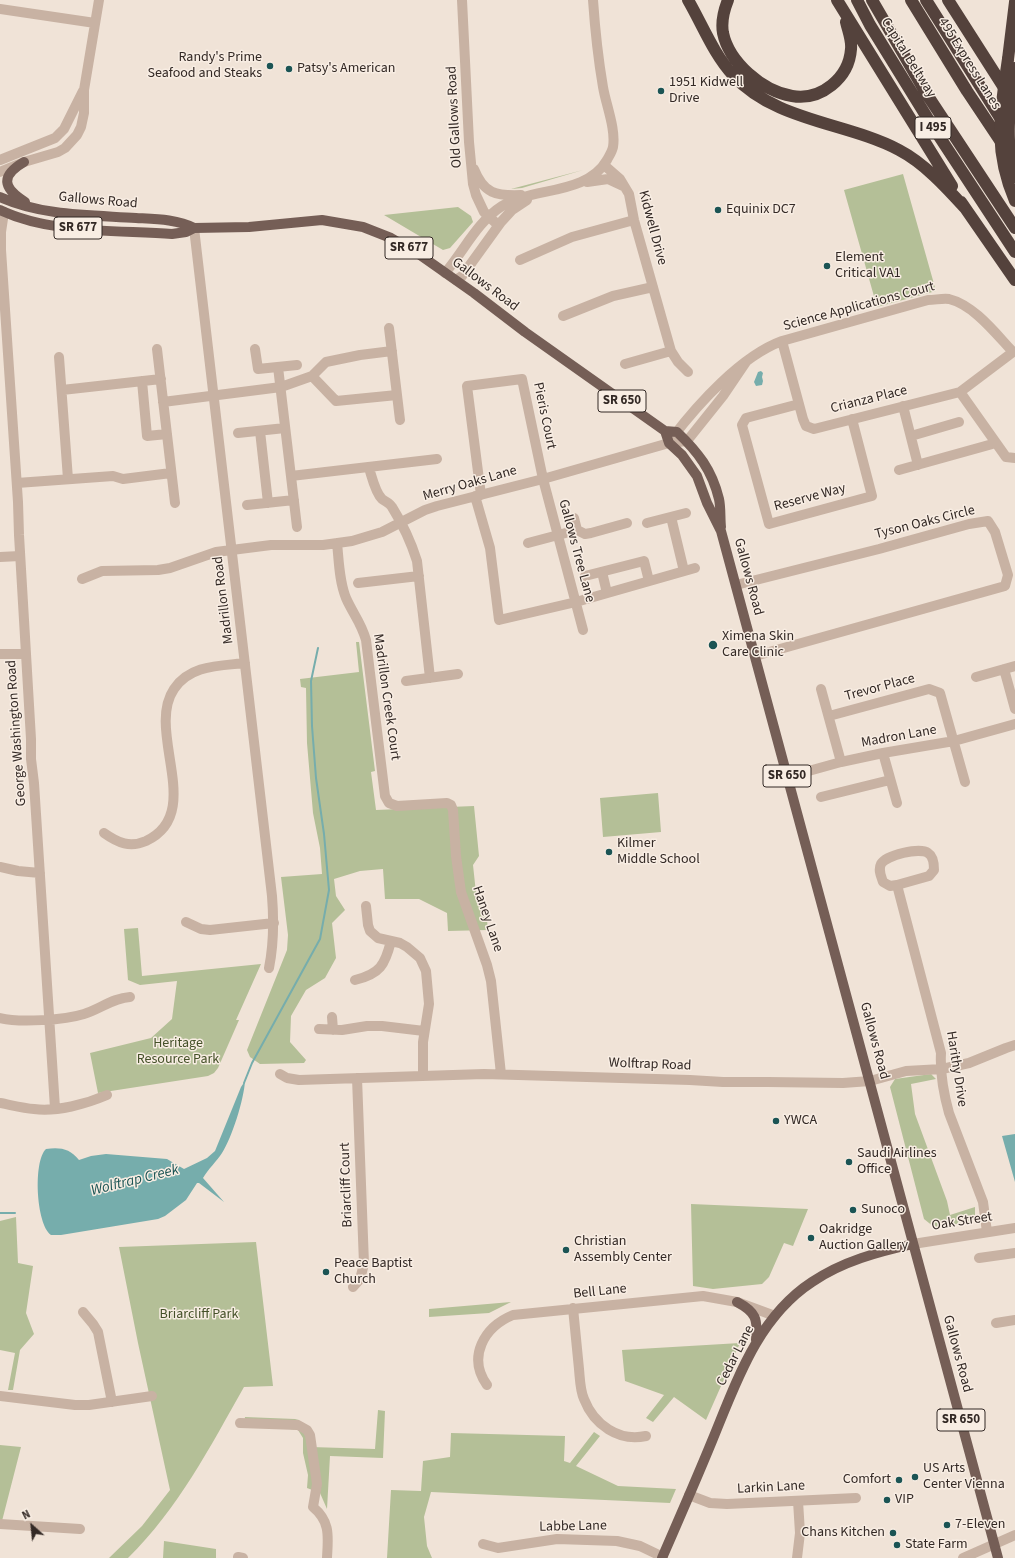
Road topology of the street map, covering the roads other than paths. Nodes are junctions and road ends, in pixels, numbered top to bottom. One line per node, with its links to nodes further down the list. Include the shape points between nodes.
1 (99, 0): 14 (street)
2 (462, 0): 19 (street, Old Gallows Road)
3 (593, 0): 23 (street, via 599,64 614,140 611,153)
4 (688, 0): 31 (highway, via 719,56 732,75 743,85 781,108 863,134 901,151 936,177)
5 (728, 0): 11 (highway, via 722,21 725,41 733,56 756,80 791,96 817,94 832,86 844,73 852,48)
6 (857, 0): 39 (highway, Capital Beltway / I 495, via 933,127)
7 (872, 0): 38 (highway, I 495, via 926,93)
8 (911, 0): 22 (highway, 495 Express Lanes)
9 (926, 0): 18 (highway)
10 (948, 0): 17 (highway)
11 (838, 2): 31 (highway)
12 (1015, 2): 15 (highway)
13 (0, 9): 14 (street)
14 (95, 23): 16 (street)
15 (1011, 64): 25 (highway, bridge, via 1008,139); 30 (highway, bridge, via 1001,110 1000,140 1005,173)
16 (84, 90): 20 (street, via 64,129 55,138); 21 (street, via 84,113 78,135 58,152)
17 (1015, 105)
18 (1015, 140)
19 (471, 159): 28 (street, via 482,184 494,194); 34 (street, Old Gallows Road, via 476,195)
20 (0, 160)
21 (24, 162): 24 (street); 32 (main road, via 10,170 7,174 7,183 11,193)
22 (1015, 163)
23 (604, 165): 26 (street, via 591,178); 27 (street, Kidwell Drive)
24 (0, 172)
25 (1015, 177)
26 (581, 183): 27 (street, via 608,180 618,182); 28 (street)
27 (626, 188): 35 (street, Kidwell Drive)
28 (537, 194): 34 (street, via 512,201); 36 (street, via 512,210)
29 (0, 196): 32 (main road, Gallows Road / SR 677)
30 (1015, 201)
31 (965, 208): 43 (highway)
32 (35, 209): 37 (main road, Gallows Road / SR 677, via 69,214 163,220 185,223)
33 (2, 211): 37 (main road, Gallows Road / SR 677, via 42,223 80,228 172,234); 92 (street, George Washington Road, via 1,250)
34 (488, 216): 36 (street, Old Gallows Road); 41 (street)
35 (634, 220): 40 (street, via 572,237); 44 (street, Kidwell Drive)
36 (498, 225): 42 (street, via 462,276)
37 (194, 228): 41 (main road, Gallows Road / SR 677, via 249,227 322,220 348,224 370,229 391,238); 65 (street, Madrillon Road)
38 (1015, 228)
39 (1015, 252)
40 (520, 260)
41 (445, 273): 42 (main road, Gallows Road / SR 650)
42 (456, 280): 75 (main road, Gallows Road / SR 650)
43 (1015, 280)
44 (653, 287): 45 (street, via 613,296); 51 (street, Kidwell Drive)
45 (563, 316)
46 (389, 328): 50 (street)
47 (782, 341): 52 (street, Science Applications Court, via 928,300 948,299 961,303 976,313); 54 (street, Science Applications Court, via 770,345); 68 (street, Crianza Place)
48 (157, 349): 60 (street)
49 (255, 349): 57 (street, via 258,369)
50 (392, 351): 59 (street, via 326,362); 66 (street)
51 (671, 351): 55 (street); 58 (street, Kidwell Drive)
52 (1013, 352): 64 (street, Crianza Place)
53 (59, 357): 63 (street)
54 (746, 362): 76 (street, Science Applications Court, via 727,375); 80 (street, Science Applications Court)
55 (625, 364)
56 (298, 365): 57 (street)
57 (278, 367): 62 (street)
58 (688, 372)
59 (312, 376): 62 (street); 66 (street, via 336,400)
60 (161, 379): 61 (street); 67 (street)
61 (142, 381): 63 (street); 77 (street, via 148,436)
62 (281, 387): 65 (street); 73 (street)
63 (62, 390): 91 (street)
64 (960, 392): 69 (street, Crianza Place); 82 (street)
65 (213, 394): 67 (street); 110 (street, Madrillon Road)
66 (397, 395): 71 (street)
67 (163, 402): 77 (street)
68 (799, 404): 70 (street, Crianza Place, via 806,426 810,428); 70 (street, Reserve Way, via 746,418 742,425 769,524 872,496)
69 (903, 406): 70 (street, Crianza Place); 79 (street)
70 (852, 419)
71 (400, 420)
72 (959, 422): 79 (street)
73 (286, 428): 74 (street); 89 (street)
74 (260, 431): 78 (street); 95 (street)
75 (664, 431): 76 (main road); 81 (main road, Gallows Road / SR 650)
76 (677, 432): 80 (main road, Gallows Road / SR 650); 81 (street, Science Applications Court)
77 (167, 434): 88 (street)
78 (238, 434)
79 (911, 436): 85 (street)
80 (687, 441): 81 (street); 106 (main road, Gallows Road / SR 650, via 703,460 714,483 719,500)
81 (668, 443): 90 (street, Merry Oaks Lane); 106 (main road, Gallows Road / SR 650, via 682,455 694,471)
82 (996, 443): 83 (street, via 1006,457); 85 (street)
83 (1015, 458)
84 (437, 460): 86 (street)
85 (918, 465): 87 (street)
86 (369, 468): 89 (street); 101 (street, via 377,491 382,499 391,504)
87 (899, 470)
88 (171, 473): 91 (street, via 123,479 113,476); 96 (street)
89 (291, 476): 94 (street)
90 (543, 479): 93 (street, Merry Oaks Lane); 93 (street, Pieris Court, via 522,379 467,386); 107 (street, Gallows Tree Lane)
91 (68, 480): 92 (street)
92 (17, 483): 111 (street, George Washington Road)
93 (478, 496): 101 (street, Merry Oaks Lane, via 433,508); 123 (street, via 490,548 499,620)
94 (294, 500): 95 (street); 104 (street)
95 (268, 503): 97 (street)
96 (175, 504)
97 (247, 505)
98 (686, 513): 99 (street)
99 (670, 517): 103 (street); 114 (street)
100 (574, 518): 105 (street)
101 (401, 523): 108 (street, Merry Oaks Lane, via 370,536); 116 (street, via 414,551)
102 (627, 523): 105 (street, via 585,534)
103 (647, 523)
104 (297, 527)
105 (577, 530): 107 (street)
106 (721, 531): 121 (main road, Gallows Road / SR 650)
107 (557, 535): 109 (street); 123 (street, Gallows Tree Lane)
108 (337, 543): 110 (street, Merry Oaks Lane, via 272,545); 145 (street, Madrillon Creek Court, via 346,598 361,624 366,640)
109 (528, 543)
110 (232, 550): 118 (street, Merry Oaks Lane, via 203,555 170,568 102,571); 128 (street, Madrillon Road)
111 (20, 556): 112 (street); 126 (street, George Washington Road)
112 (0, 557)
113 (695, 568): 114 (street)
114 (684, 571): 119 (street)
115 (602, 572): 117 (street); 119 (street, via 644,561); 122 (street)
116 (419, 576): 120 (street); 133 (street)
117 (585, 576)
118 (82, 579)
119 (649, 581): 122 (street)
120 (358, 583)
121 (736, 585): 127 (main road, Gallows Road / SR 650); 127 (street, Tyson Oaks Circle, via 988,521 995,532 1008,575 1005,586)
122 (607, 593): 123 (street)
123 (576, 602): 124 (street, Gallows Tree Lane)
124 (583, 630)
125 (0, 654): 126 (street)
126 (26, 654): 150 (street, George Washington Road)
127 (755, 656): 142 (main road, Gallows Road / SR 650)
128 (245, 663): 148 (street, via 196,670 180,681 173,690 165,718 174,796 171,814 162,828 149,840 132,845 121,843); 154 (street, Madrillon Road)
129 (1015, 666): 130 (street)
130 (1004, 669): 132 (street); 136 (street)
131 (458, 674): 133 (street)
132 (976, 677)
133 (430, 678): 134 (street)
134 (406, 681)
135 (821, 689): 137 (street)
136 (1015, 709)
137 (829, 716): 139 (street, Trevor Place, via 930,689 940,693); 141 (street)
138 (1015, 724): 139 (street, Madron Lane)
139 (954, 741): 140 (street, Madron Lane); 144 (street, Trevor Place)
140 (883, 753): 141 (street, Madron Lane); 143 (street)
141 (841, 762): 142 (street, Madron Lane)
142 (788, 777): 171 (main road, Gallows Road / SR 650)
143 (890, 780): 146 (street); 147 (street)
144 (965, 782)
145 (384, 787): 168 (street, Haney Lane, via 389,803 397,806 447,803 451,805 461,892 491,981)
146 (821, 798)
147 (897, 803)
148 (104, 833)
149 (0, 867): 150 (street)
150 (40, 873): 161 (street, George Washington Road)
151 (897, 885): 151 (street, via 890,886 883,882 879,872 881,864 888,857 920,849 929,853 934,862 934,870 929,876); 166 (street, Harithy Drive, via 940,1045)
152 (366, 906): 155 (street, via 370,931 378,938)
153 (186, 922): 154 (street, via 210,930)
154 (274, 923): 156 (street, Madrillon Road, via 274,944)
155 (390, 941): 157 (street, via 381,967 375,973); 164 (street, via 414,952 424,966 429,1004)
156 (269, 968)
157 (355, 980)
158 (130, 997): 161 (street, via 115,1000 83,1014)
159 (332, 1016): 163 (street)
160 (0, 1018): 161 (street)
161 (49, 1019): 174 (street, George Washington Road)
162 (319, 1030): 163 (street)
163 (333, 1030): 164 (street, via 382,1026)
164 (424, 1032): 169 (street)
165 (1015, 1046): 166 (street, Wolftrap Road, via 969,1063)
166 (942, 1069): 171 (street, Wolftrap Road, via 906,1071); 176 (street, Harithy Drive, via 945,1100 982,1202)
167 (280, 1074): 170 (street, Wolftrap Road, via 299,1080)
168 (501, 1074): 169 (street, Wolftrap Road); 171 (street, Wolftrap Road, via 723,1082)
169 (423, 1076): 170 (street, Wolftrap Road)
170 (357, 1078): 180 (street, Briarcliff Court, via 364,1264 360,1279)
171 (870, 1081): 177 (main road, Gallows Road / SR 650)
172 (107, 1095): 174 (street, via 86,1104)
173 (0, 1103): 174 (street, via 34,1109)
174 (54, 1108)
175 (1015, 1228): 176 (street, Oak Street)
176 (987, 1232): 177 (street, Oak Street)
177 (913, 1244): 184 (main road, Cedar Lane, via 861,1258 832,1271 812,1282); 201 (main road, Gallows Road / SR 650)
178 (1015, 1253): 179 (street)
179 (978, 1258)
180 (353, 1287)
181 (737, 1302): 182 (street, Bell Lane, via 703,1296); 184 (street, Bell Lane); 187 (main road, via 746,1306 755,1316)
182 (573, 1308): 188 (street, Bell Lane, via 522,1313 496,1324 484,1338 478,1355 479,1371); 193 (street, via 582,1391 587,1407 598,1421 612,1432 630,1438)
183 (83, 1312): 191 (street, via 98,1332)
184 (774, 1316): 187 (main road, Cedar Lane)
185 (1015, 1320): 186 (street)
186 (996, 1323)
187 (756, 1342): 194 (main road, Cedar Lane)
188 (487, 1385)
189 (0, 1396): 191 (street, via 71,1405)
190 (152, 1396): 191 (street)
191 (112, 1402)
192 (240, 1423): 203 (street, via 298,1425 307,1430 310,1435 317,1484 312,1507 326,1523)
193 (646, 1436)
194 (689, 1496): 196 (street, Larkin Lane, via 710,1503 726,1504); 202 (main road, Cedar Lane)
195 (856, 1498): 196 (street, Larkin Lane)
196 (798, 1501): 204 (street, via 800,1533)
197 (0, 1524): 198 (street)
198 (80, 1529)
199 (1015, 1535): 201 (street)
200 (483, 1544): 202 (street, Labbe Lane, via 498,1548 557,1539 610,1541 640,1546)
201 (994, 1545): 205 (street); 206 (main road, Gallows Road / SR 650)
202 (662, 1557)
203 (327, 1558)
204 (797, 1558)
205 (963, 1558)
206 (998, 1558)

